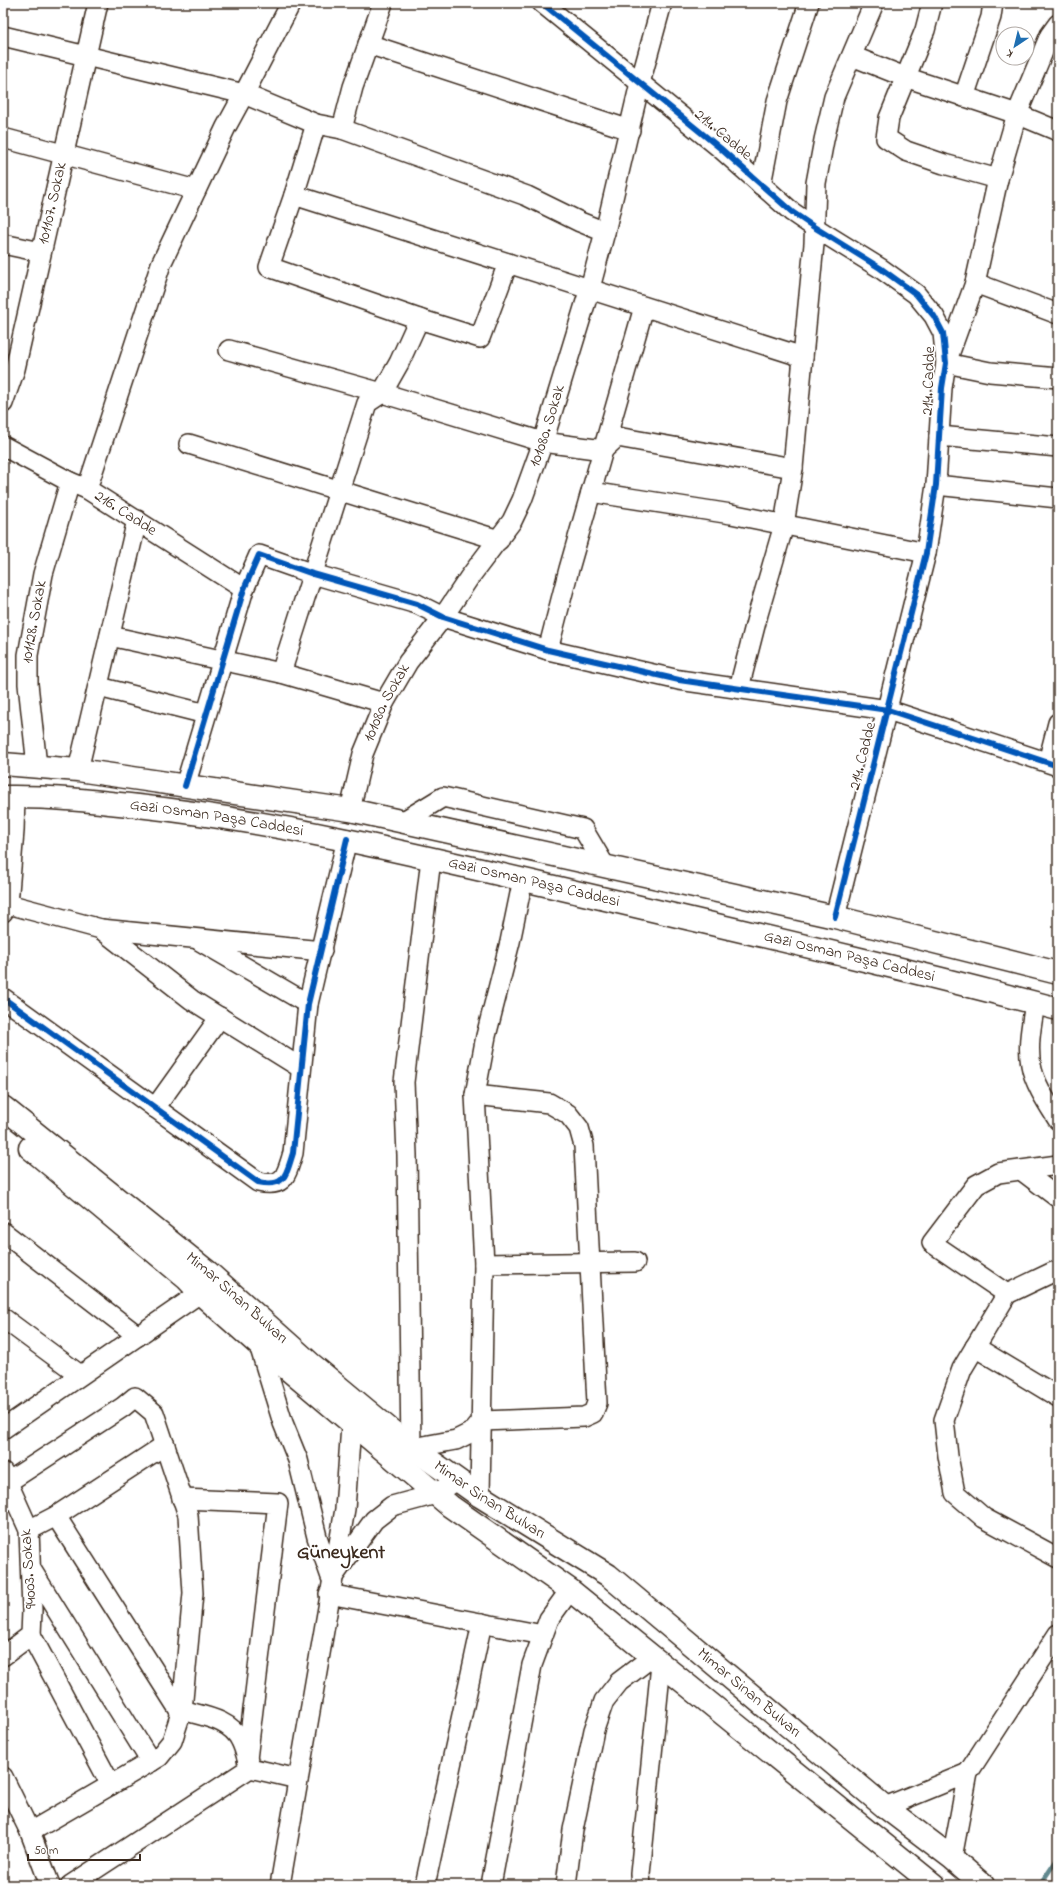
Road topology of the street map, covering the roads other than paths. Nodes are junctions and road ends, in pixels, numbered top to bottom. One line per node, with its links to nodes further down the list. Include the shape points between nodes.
1 (98, 3): 13 (street, 101107. Sokak)
2 (291, 3): 17 (street, 101128. Sokak)
3 (383, 3): 12 (street)
4 (542, 3): 16 (street, 214. Cadde)
5 (662, 3): 16 (street, 101080. Sokak)
6 (809, 3): 27 (street, via 777,101)
7 (874, 3): 14 (street)
8 (932, 3): 15 (street, via 925,30)
9 (993, 3): 18 (street, via 991,17)
10 (1058, 24): 19 (street, via 1050,35)
11 (3, 36): 13 (street)
12 (368, 44): 21 (street, via 352,88); 22 (street)
13 (85, 55): 17 (street); 25 (street, 101107. Sokak)
14 (852, 56): 15 (street); 30 (street, via 834,97 824,140 816,183)
15 (905, 78): 18 (street); 26 (street, via 889,118 886,138 906,151)
16 (640, 83): 22 (street, 101080. Sokak); 27 (street, 214. Cadde)
17 (244, 94): 20 (street); 28 (street, 101128. Sokak)
18 (964, 97): 19 (street)
19 (1017, 114): 23 (street); 26 (street)
20 (316, 124): 21 (street); 29 (street)
21 (342, 129): 31 (street, via 527,196)
22 (630, 130): 31 (street, 101080. Sokak)
23 (1058, 131)
24 (3, 138): 25 (street)
25 (63, 154): 28 (street); 33 (street, 101107. Sokak)
26 (998, 179): 35 (street)
27 (761, 185): 30 (street, 214. Cadde)
28 (196, 190): 54 (street, 101128. Sokak, via 161,264)
29 (294, 195): 34 (street); 39 (street, via 268,266)
30 (814, 227): 41 (street); 42 (street, 214. Cadde, via 916,294 934,316 943,333)
31 (605, 232): 36 (street, 101080. Sokak)
32 (3, 244): 33 (street)
33 (41, 252): 43 (street, 101107. Sokak)
34 (508, 263): 36 (street); 39 (street, via 480,338)
35 (975, 283): 38 (street); 42 (street)
36 (590, 288): 37 (street); 48 (street, 101080. Sokak)
37 (644, 307): 41 (street); 52 (street)
38 (1058, 314)
39 (419, 319): 45 (street)
40 (229, 350): 45 (street)
41 (804, 357): 53 (street)
42 (946, 363): 44 (street, via 990,372); 47 (street, 214. Cadde)
43 (9, 367): 46 (street, 101107. Sokak)
44 (1058, 378)
45 (382, 393): 48 (street); 56 (street, via 367,403)
46 (3, 403)
47 (939, 436): 51 (street); 55 (street, 214. Cadde)
48 (543, 442): 52 (street); 61 (street, 101080. Sokak, via 512,521)
49 (189, 444): 56 (street)
50 (3, 446): 54 (street, 216. Cadde)
51 (1058, 447)
52 (603, 450): 53 (street, via 617,437); 57 (street)
53 (793, 468): 60 (street)
54 (79, 485): 59 (street, 216. Cadde); 78 (street, 101128. Sokak, via 43,574 28,655 28,684)
55 (936, 485): 58 (street); 62 (street, 214. Cadde)
56 (340, 490): 61 (street); 63 (street)
57 (591, 492): 60 (street); 67 (street)
58 (1058, 498)
59 (137, 520): 64 (street, 216. Cadde); 66 (street)
60 (784, 525): 62 (street); 71 (street)
61 (499, 540): 65 (street, 101080. Sokak)
62 (926, 553): 73 (street, 214. Cadde)
63 (314, 574): 64 (street, via 259,556); 65 (street, via 417,604); 69 (street)
64 (244, 589): 68 (street)
65 (443, 617): 67 (street); 72 (street, 101080. Sokak, via 408,662)
66 (110, 636): 68 (street); 70 (street)
67 (548, 650): 71 (street, via 679,680)
68 (223, 660): 69 (street); 74 (street)
69 (281, 673): 72 (street)
70 (99, 687): 74 (street); 79 (street)
71 (739, 688): 73 (street)
72 (384, 703): 82 (street, 101080. Sokak, via 364,754)
73 (888, 710): 77 (street); 89 (street, 214. Cadde)
74 (206, 714): 80 (street)
75 (1058, 723): 77 (street)
76 (3, 764): 78 (main road, Gazi Osman Paşa Caddesi)
77 (1053, 764)
78 (37, 766): 79 (main road, Gazi Osman Paşa Caddesi)
79 (78, 770): 80 (main road, Gazi Osman Paşa Caddesi)
80 (185, 786): 82 (main road, Gazi Osman Paşa Caddesi)
81 (9, 797): 84 (main road, Gazi Osman Paşa Caddesi, via 61,798 201,813); 88 (street, via 14,831)
82 (350, 810): 83 (main road, Gazi Osman Paşa Caddesi)
83 (402, 822): 86 (main road, Gazi Osman Paşa Caddesi); 86 (street, via 443,797 583,829)
84 (347, 839): 85 (main road, Gazi Osman Paşa Caddesi); 92 (street)
85 (431, 859): 87 (main road, Gazi Osman Paşa Caddesi); 126 (street, via 404,1082)
86 (605, 866): 89 (main road, Gazi Osman Paşa Caddesi)
87 (523, 880): 95 (main road, Gazi Osman Paşa Caddesi); 100 (street, via 486,1036)
88 (6, 908): 90 (street)
89 (836, 917): 93 (main road, Gazi Osman Paşa Caddesi)
90 (101, 929): 91 (street); 98 (street, via 192,1000)
91 (194, 938): 92 (street); 96 (street)
92 (322, 951): 96 (street)
93 (1058, 973)
94 (3, 998): 102 (street)
95 (1035, 1003): 97 (main road, Gazi Osman Paşa Caddesi); 103 (street, via 1030,1040 1031,1065 1045,1100)
96 (308, 1004): 99 (street)
97 (1058, 1009)
98 (220, 1017): 99 (street); 102 (street)
99 (302, 1068): 102 (street, via 293,1153 287,1173 280,1182 270,1185 258,1182)
100 (475, 1095): 109 (street, via 549,1103 568,1114 579,1128 584,1146); 111 (street)
101 (3, 1107): 120 (main road, Mimar Sinan Bulvarı, via 208,1272 310,1364)
102 (155, 1108)
103 (1058, 1120)
104 (3, 1125): 113 (main road, Mimar Sinan Bulvarı, via 187,1279)
105 (1058, 1165): 106 (street)
106 (1021, 1170): 107 (street); 114 (street, via 998,1173 976,1185 932,1243)
107 (1058, 1198)
108 (3, 1232): 116 (street)
109 (590, 1262): 110 (street); 111 (street); 122 (street, via 597,1403 593,1413 584,1417)
110 (635, 1262)
111 (484, 1264): 122 (street)
112 (1058, 1272): 114 (street)
113 (200, 1293): 116 (street); 117 (main road, Mimar Sinan Bulvarı)
114 (1007, 1294): 118 (street)
115 (3, 1318): 119 (street)
116 (138, 1336): 119 (street)
117 (259, 1345): 123 (main road, Mimar Sinan Bulvarı); 137 (street, via 283,1423 298,1460)
118 (975, 1347): 121 (street); 135 (street, via 962,1369 944,1420 955,1493 984,1518)
119 (80, 1375): 124 (street)
120 (352, 1397): 123 (street); 126 (main road, Mimar Sinan Bulvarı)
121 (1058, 1397)
122 (482, 1421): 126 (street, via 474,1431 456,1440); 131 (street)
123 (352, 1423): 127 (main road, Mimar Sinan Bulvarı); 137 (street, via 345,1509)
124 (3, 1429)
125 (165, 1445): 128 (street, via 154,1413 135,1397 123,1407); 132 (street); 133 (street)
126 (411, 1447): 127 (street); 129 (main road, Mimar Sinan Bulvarı)
127 (389, 1454): 130 (main road, Mimar Sinan Bulvarı)
128 (6, 1477): 134 (street, 94003. Sokak)
129 (457, 1480): 130 (street); 131 (main road, Mimar Sinan Bulvarı)
130 (436, 1494): 137 (street, via 392,1506 374,1520); 138 (main road, Mimar Sinan Bulvarı)
131 (480, 1496): 152 (main road, Mimar Sinan Bulvarı, via 608,1575)
132 (182, 1499): 145 (street, via 188,1515 193,1593); 147 (street, via 278,1503)
133 (56, 1516): 134 (street); 145 (street)
134 (30, 1530): 136 (street, 94003. Sokak)
135 (1058, 1558)
136 (31, 1569): 141 (street, 94003. Sokak); 146 (street)
137 (330, 1586): 139 (street); 150 (street)
138 (570, 1590): 142 (street, via 550,1619); 144 (main road, Mimar Sinan Bulvarı)
139 (482, 1624): 142 (street); 159 (street)
140 (1058, 1634): 148 (street)
141 (31, 1635): 143 (street); 151 (street)
142 (543, 1635): 160 (street, via 532,1665)
143 (3, 1656)
144 (656, 1661): 155 (main road, Mimar Sinan Bulvarı); 161 (street, via 619,1682 604,1701 594,1730 572,1830); 162 (street)
145 (182, 1711): 146 (street, via 172,1741 159,1757); 147 (street, via 221,1722 234,1731 241,1740)
146 (151, 1762): 151 (street)
147 (248, 1764): 150 (street); 157 (street)
148 (968, 1773): 152 (street); 154 (street)
149 (3, 1777): 153 (street)
150 (298, 1779): 158 (street)
151 (111, 1785): 153 (street)
152 (885, 1807): 154 (main road, Mimar Sinan Bulvarı)
153 (30, 1832): 156 (street)
154 (952, 1858): 163 (main road, Mimar Sinan Bulvarı)
155 (924, 1882)
156 (50, 1885)
157 (71, 1885)
158 (280, 1885)
159 (425, 1885)
160 (492, 1885)
161 (566, 1885)
162 (640, 1885)
163 (983, 1885)

